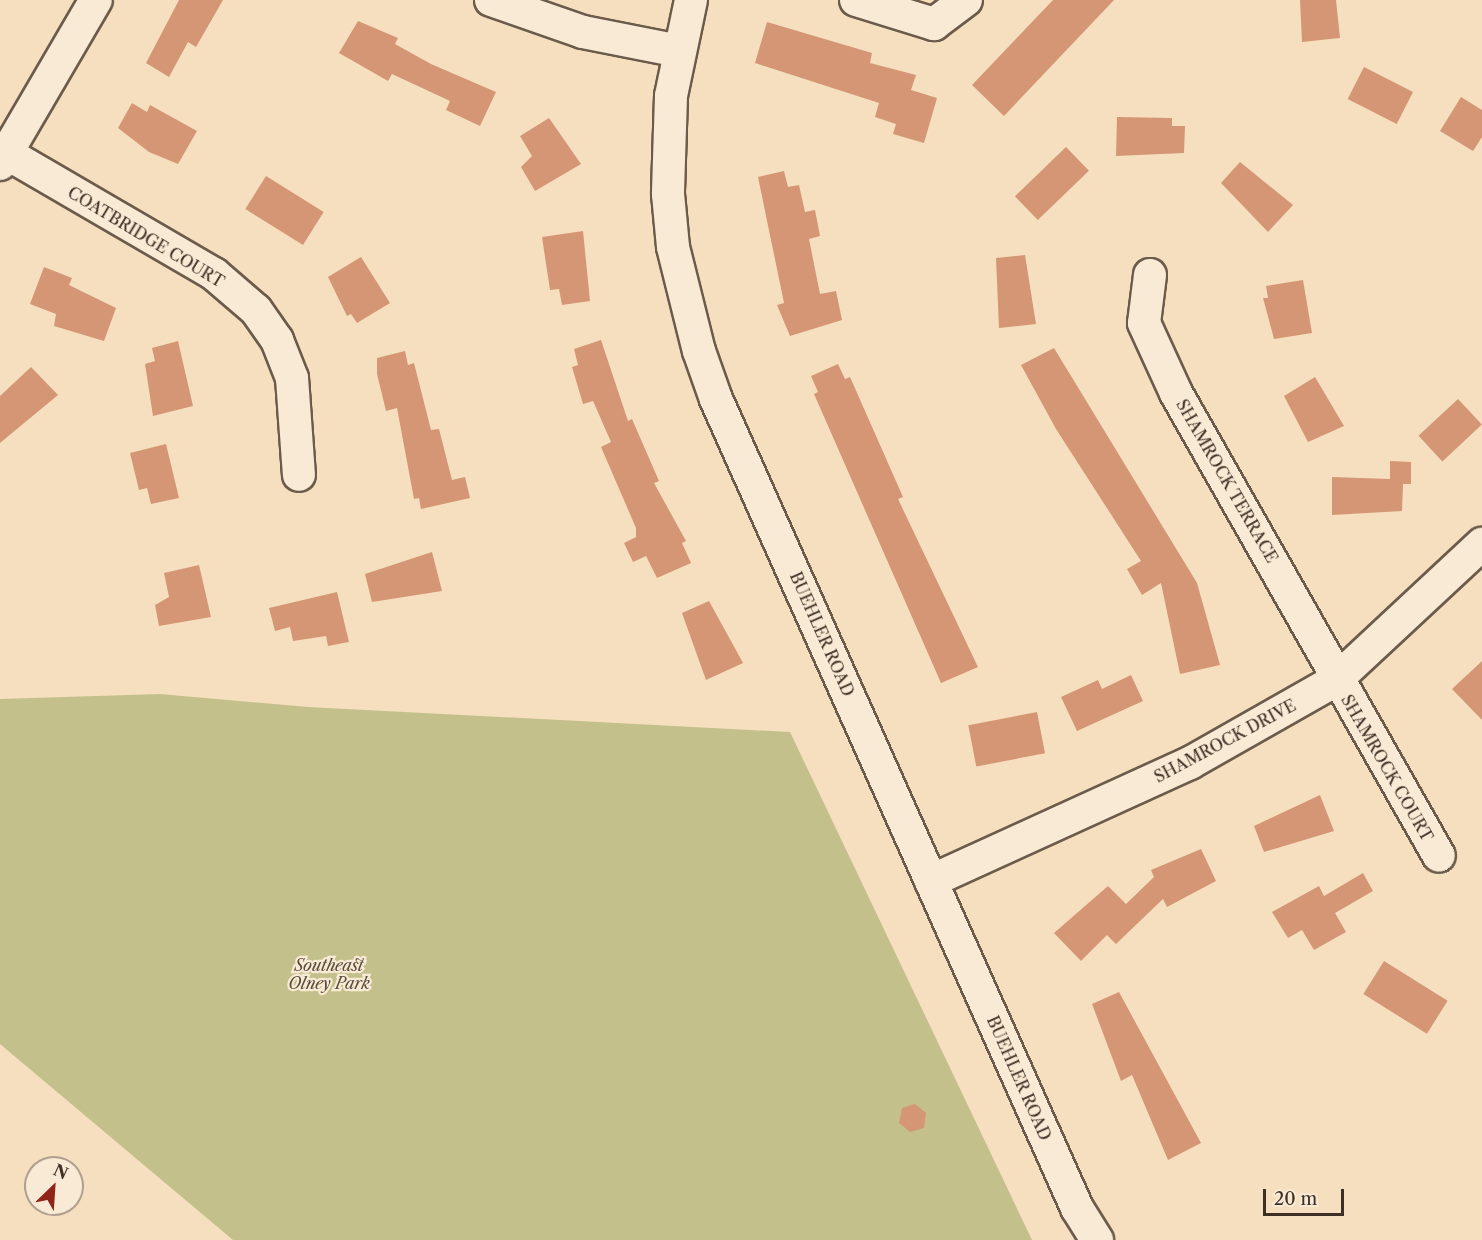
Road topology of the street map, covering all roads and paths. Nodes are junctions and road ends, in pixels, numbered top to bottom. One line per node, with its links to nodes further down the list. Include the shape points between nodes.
1 (96, 0): 7 (street)
2 (491, 0): 6 (street, via 583,32)
3 (691, 0): 6 (street, BUEHLER ROAD)
4 (856, 0): 5 (street, via 934,24)
5 (966, 0)
6 (679, 51): 13 (street, BUEHLER ROAD, via 668,194 673,247 699,351)
7 (3, 159): 9 (street, COATBRIDGE COURT, via 214,274 256,310 277,340 292,378)
8 (1150, 275): 11 (street, SHAMROCK TERRACE, via 1144,323 1167,373 1321,643)
9 (299, 475)
10 (1482, 544): 11 (street, SHAMROCK DRIVE)
11 (1336, 680): 12 (street, SHAMROCK COURT); 13 (street, SHAMROCK DRIVE, via 1190,763)
12 (1439, 856)
13 (931, 881): 14 (street, BUEHLER ROAD, via 1077,1208)
14 (1097, 1240)

